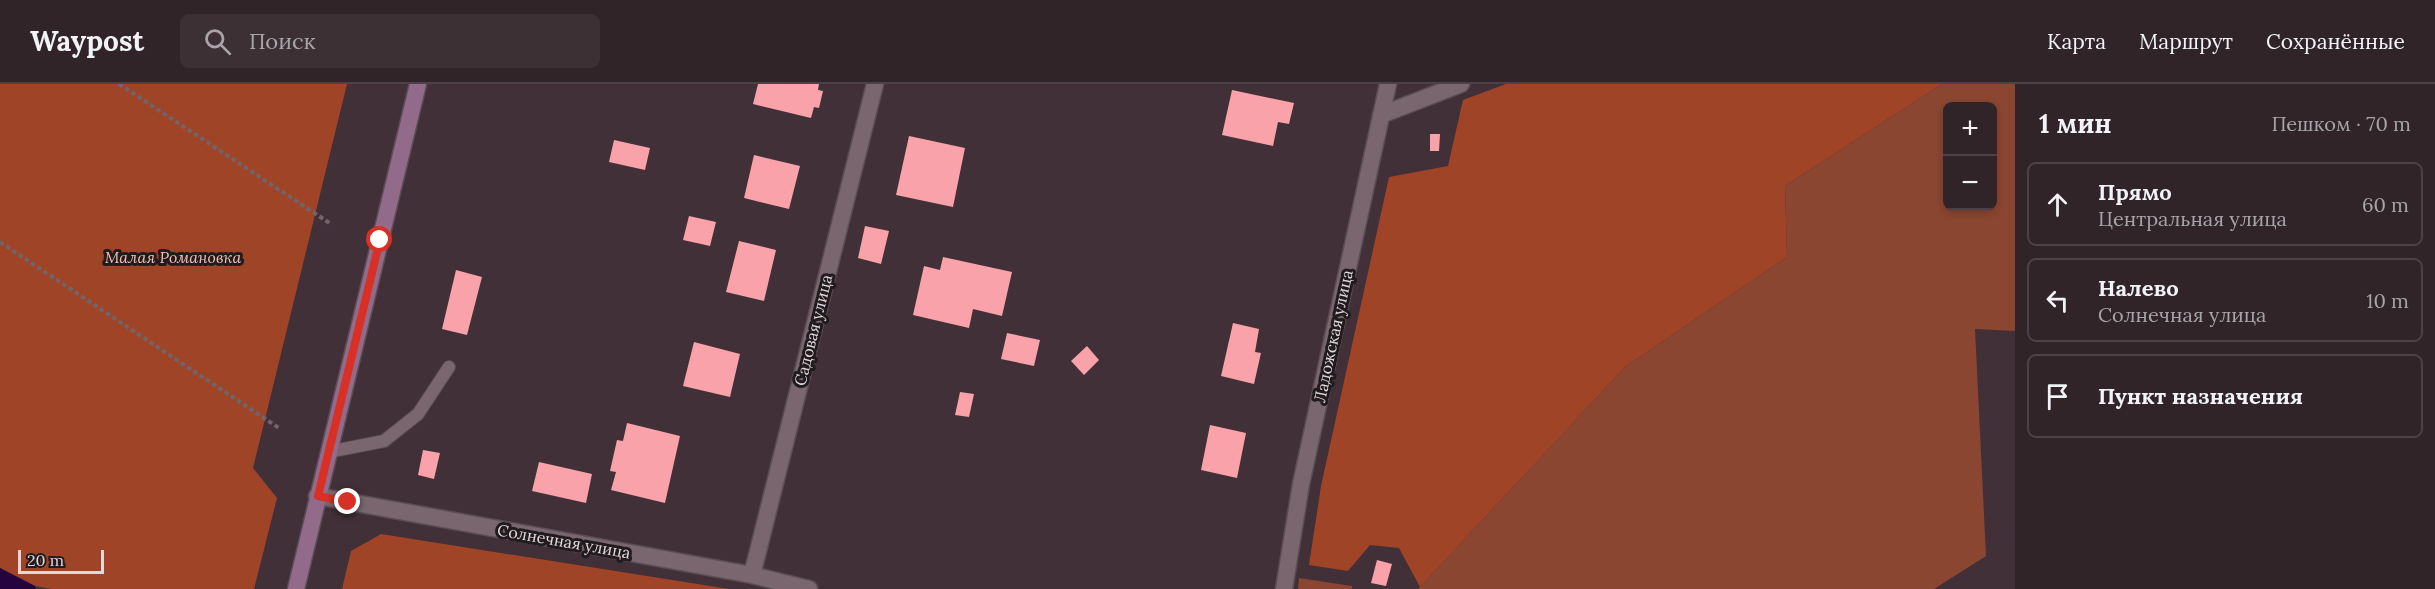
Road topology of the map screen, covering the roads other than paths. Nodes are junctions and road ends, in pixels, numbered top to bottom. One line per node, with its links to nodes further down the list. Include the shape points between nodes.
1 (418, 84): 7 (main road)
2 (875, 84): 9 (street, Садовая улица)
3 (1388, 84): 5 (street, Ладожская улица)
4 (1461, 84): 5 (street)
5 (1381, 115): 12 (street, Ладожская улица, via 1301,484)
6 (449, 367): 7 (lane, via 418,414 384,441)
7 (328, 452): 8 (main road)
8 (318, 496): 9 (street, Солнечная улица); 10 (main road)
9 (752, 575): 11 (street, Солнечная улица)
10 (296, 589)
11 (809, 589)
12 (1284, 589)

